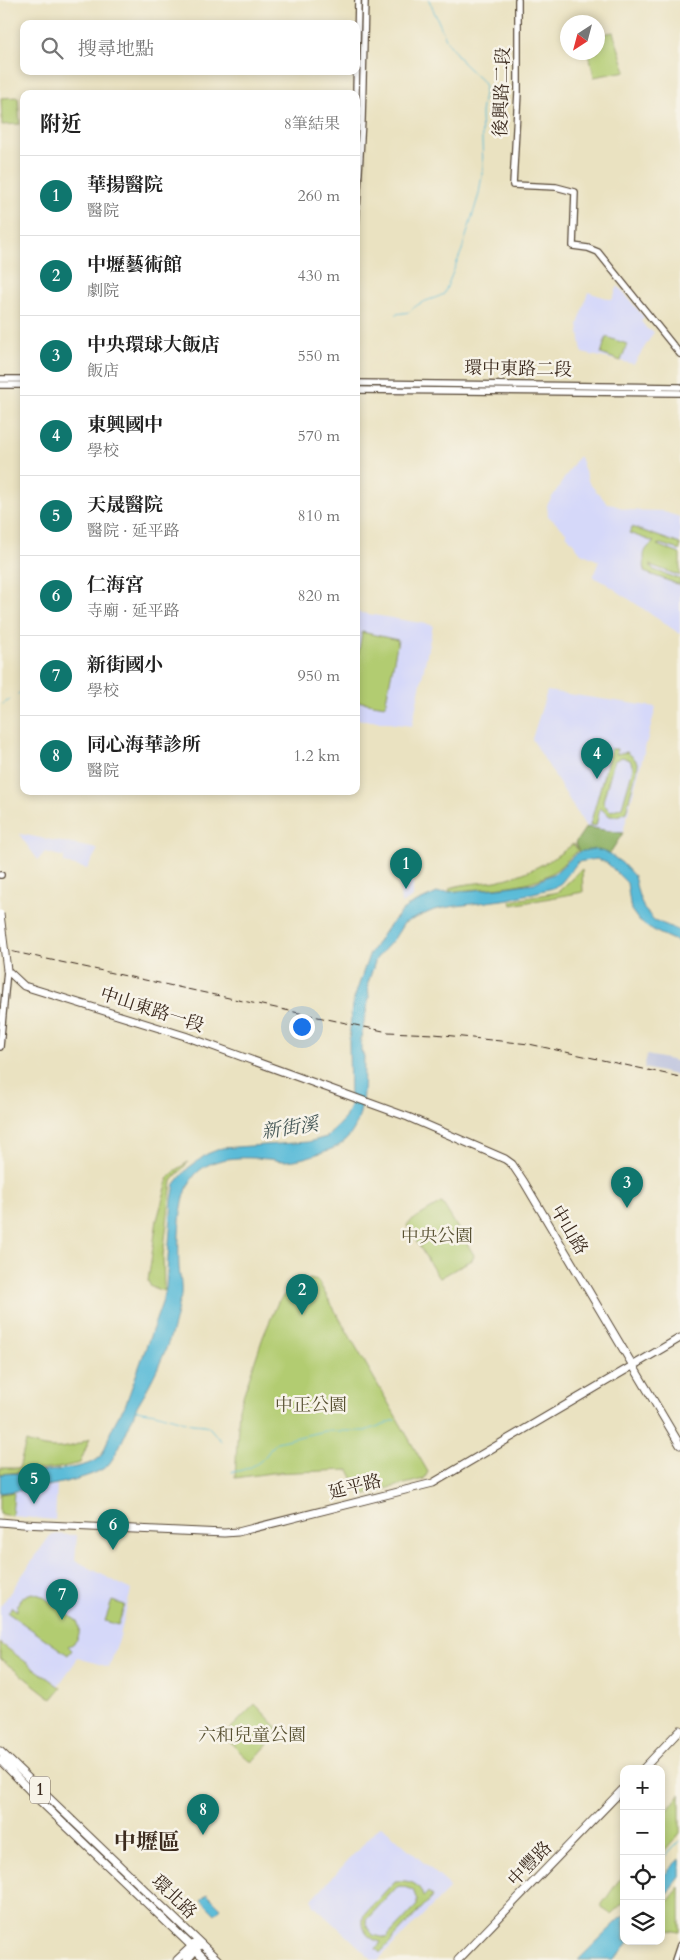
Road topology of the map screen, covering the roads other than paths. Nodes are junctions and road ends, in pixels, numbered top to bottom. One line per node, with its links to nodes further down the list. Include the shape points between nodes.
1 (358, 0): 4 (street)
2 (365, 0): 7 (street)
3 (518, 0): 8 (street, 後興路二段, via 514,185 556,187 575,192 573,246 598,252)
4 (358, 20)
5 (356, 75): 6 (street)
6 (356, 90)
7 (360, 154)
8 (680, 354)
9 (0, 378): 10 (street)
10 (20, 379)
11 (360, 383): 14 (street, 環中東路二段)
12 (0, 385): 13 (street)
13 (20, 385)
14 (680, 387)
15 (360, 390): 16 (street, 環中東路二段)
16 (680, 393)
17 (0, 914): 18 (main road, bridge)
18 (6, 970): 19 (street); 20 (main road, 中山東路一段, via 24,986 185,1036)
19 (0, 1047)
20 (369, 1103): 22 (main road, 中山路, via 458,1138 512,1164)
21 (680, 1338): 22 (main road, 延平路)
22 (632, 1366): 23 (main road, 中山路); 24 (main road, 延平路, via 433,1483 255,1528 224,1534)
23 (680, 1445)
24 (0, 1522)
25 (680, 1730): 28 (main road)
26 (0, 1751): 30 (main road, 環北路 / 1)
27 (0, 1760): 32 (main road, 環北路 / 1)
28 (647, 1765)
29 (620, 1792): 37 (main road, 中豐路)
30 (199, 1942): 32 (main road); 36 (main road, 環北路 / 1)
31 (679, 1946): 38 (street)
32 (194, 1948): 33 (main road); 34 (main road); 35 (main road, 環北路 / 1)
33 (177, 1960)
34 (187, 1960)
35 (206, 1960)
36 (218, 1960)
37 (458, 1960)
38 (675, 1960)

